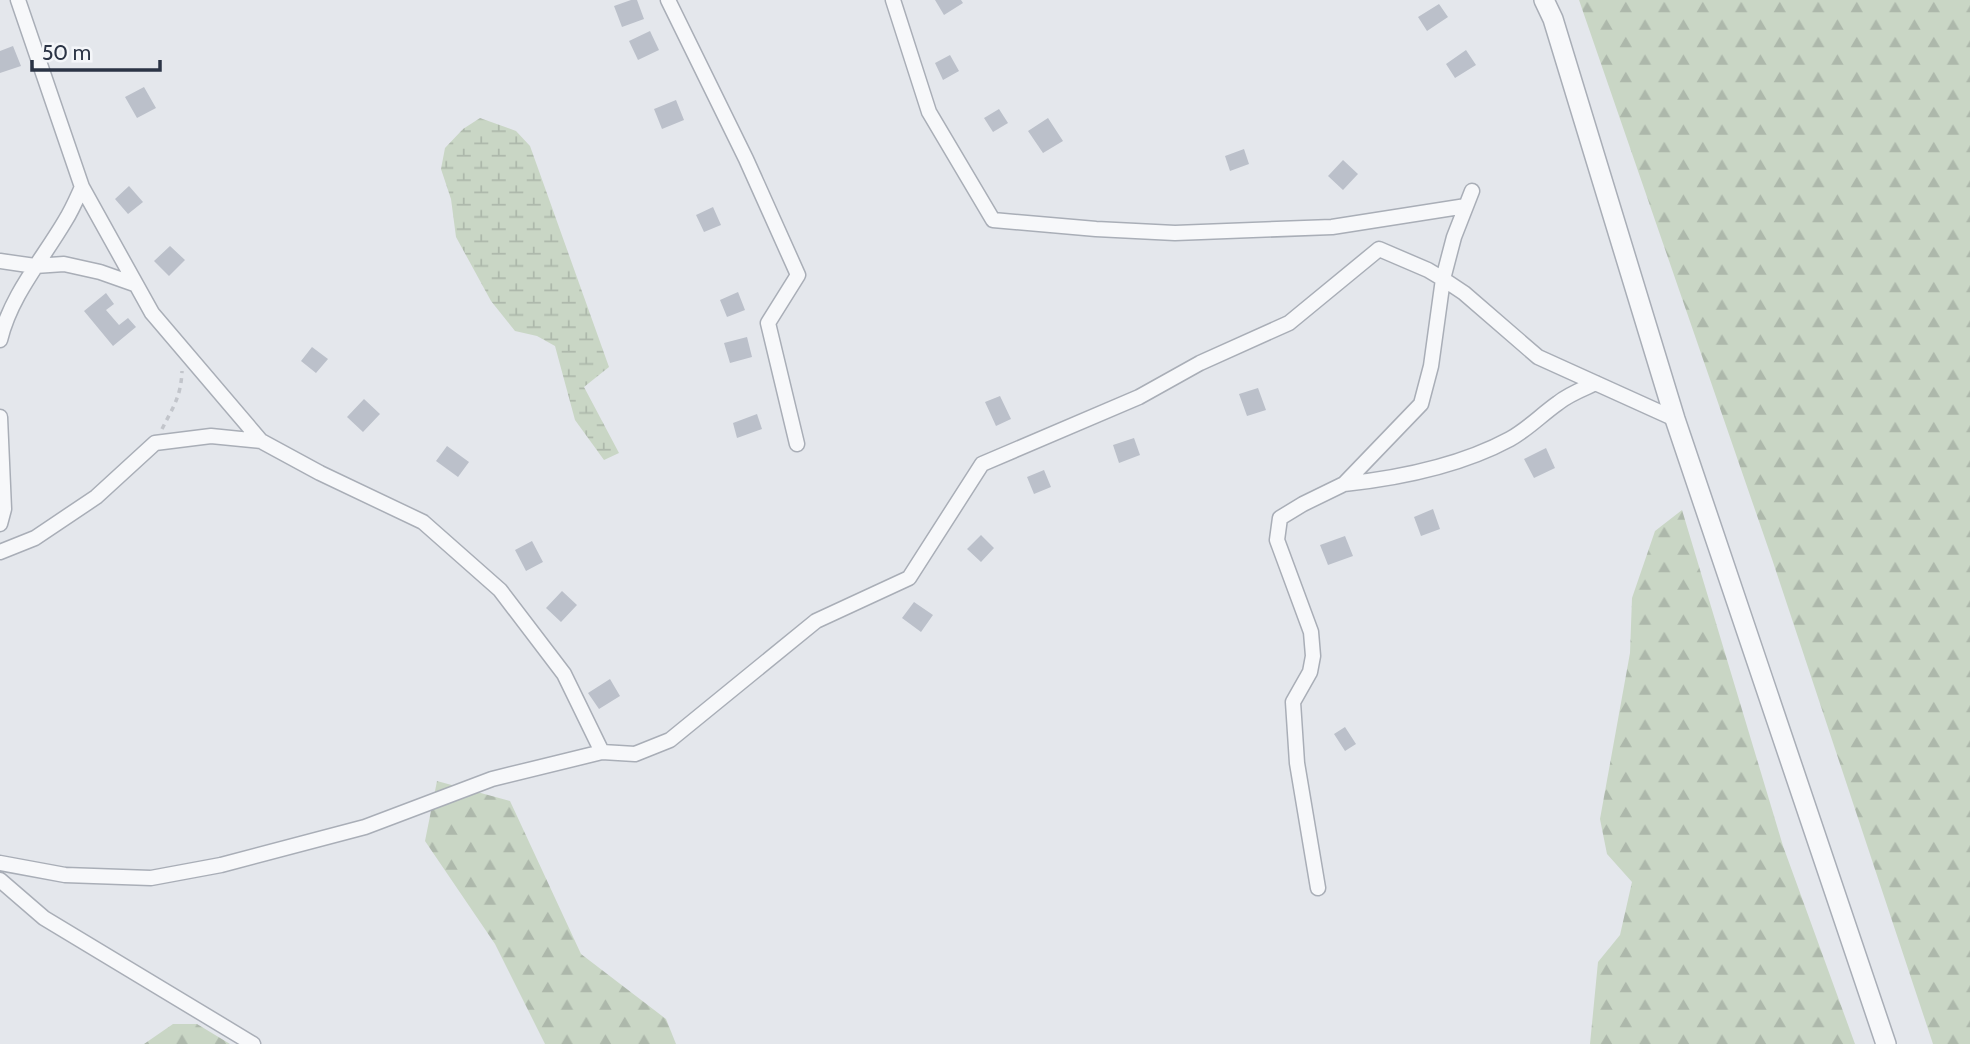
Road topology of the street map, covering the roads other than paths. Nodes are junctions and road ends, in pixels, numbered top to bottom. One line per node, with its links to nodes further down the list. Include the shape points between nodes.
1 (18, 0): 5 (street)
2 (668, 0): 17 (street, via 798,275 768,323)
3 (893, 0): 7 (street, via 929,112 993,220 1175,233 1332,227)
4 (1544, 0): 15 (street)
5 (82, 187): 9 (street); 11 (street)
6 (1472, 191): 7 (street)
7 (1466, 206): 10 (street)
8 (0, 261): 9 (street)
9 (35, 266): 11 (street, via 64,264); 12 (street, via 5,320)
10 (1443, 279): 13 (street, via 1538,357); 18 (street, via 1421,404); 21 (street, via 1379,249 1289,323 1128,402 982,464 909,578 816,621 670,740 635,754)
11 (134, 284): 16 (street, via 152,313)
12 (0, 340)
13 (1596, 383): 15 (street); 18 (street, via 1559,402 1531,426 1478,453 1385,480)
14 (0, 417): 19 (street, via 4,474)
15 (1675, 419): 26 (street)
16 (261, 441): 20 (street, via 211,436 155,443 96,497 35,538); 21 (street, via 424,523 500,590 564,674)
17 (797, 444)
18 (1344, 484): 24 (street, via 1280,518 1277,540 1311,632 1310,672 1293,702 1297,764)
19 (0, 524)
20 (0, 552)
21 (602, 752): 22 (street, via 492,779 365,827 221,865 151,878 65,875)
22 (0, 863)
23 (0, 880): 25 (street, via 44,918)
24 (1318, 888)
25 (253, 1044)
26 (1886, 1044)

